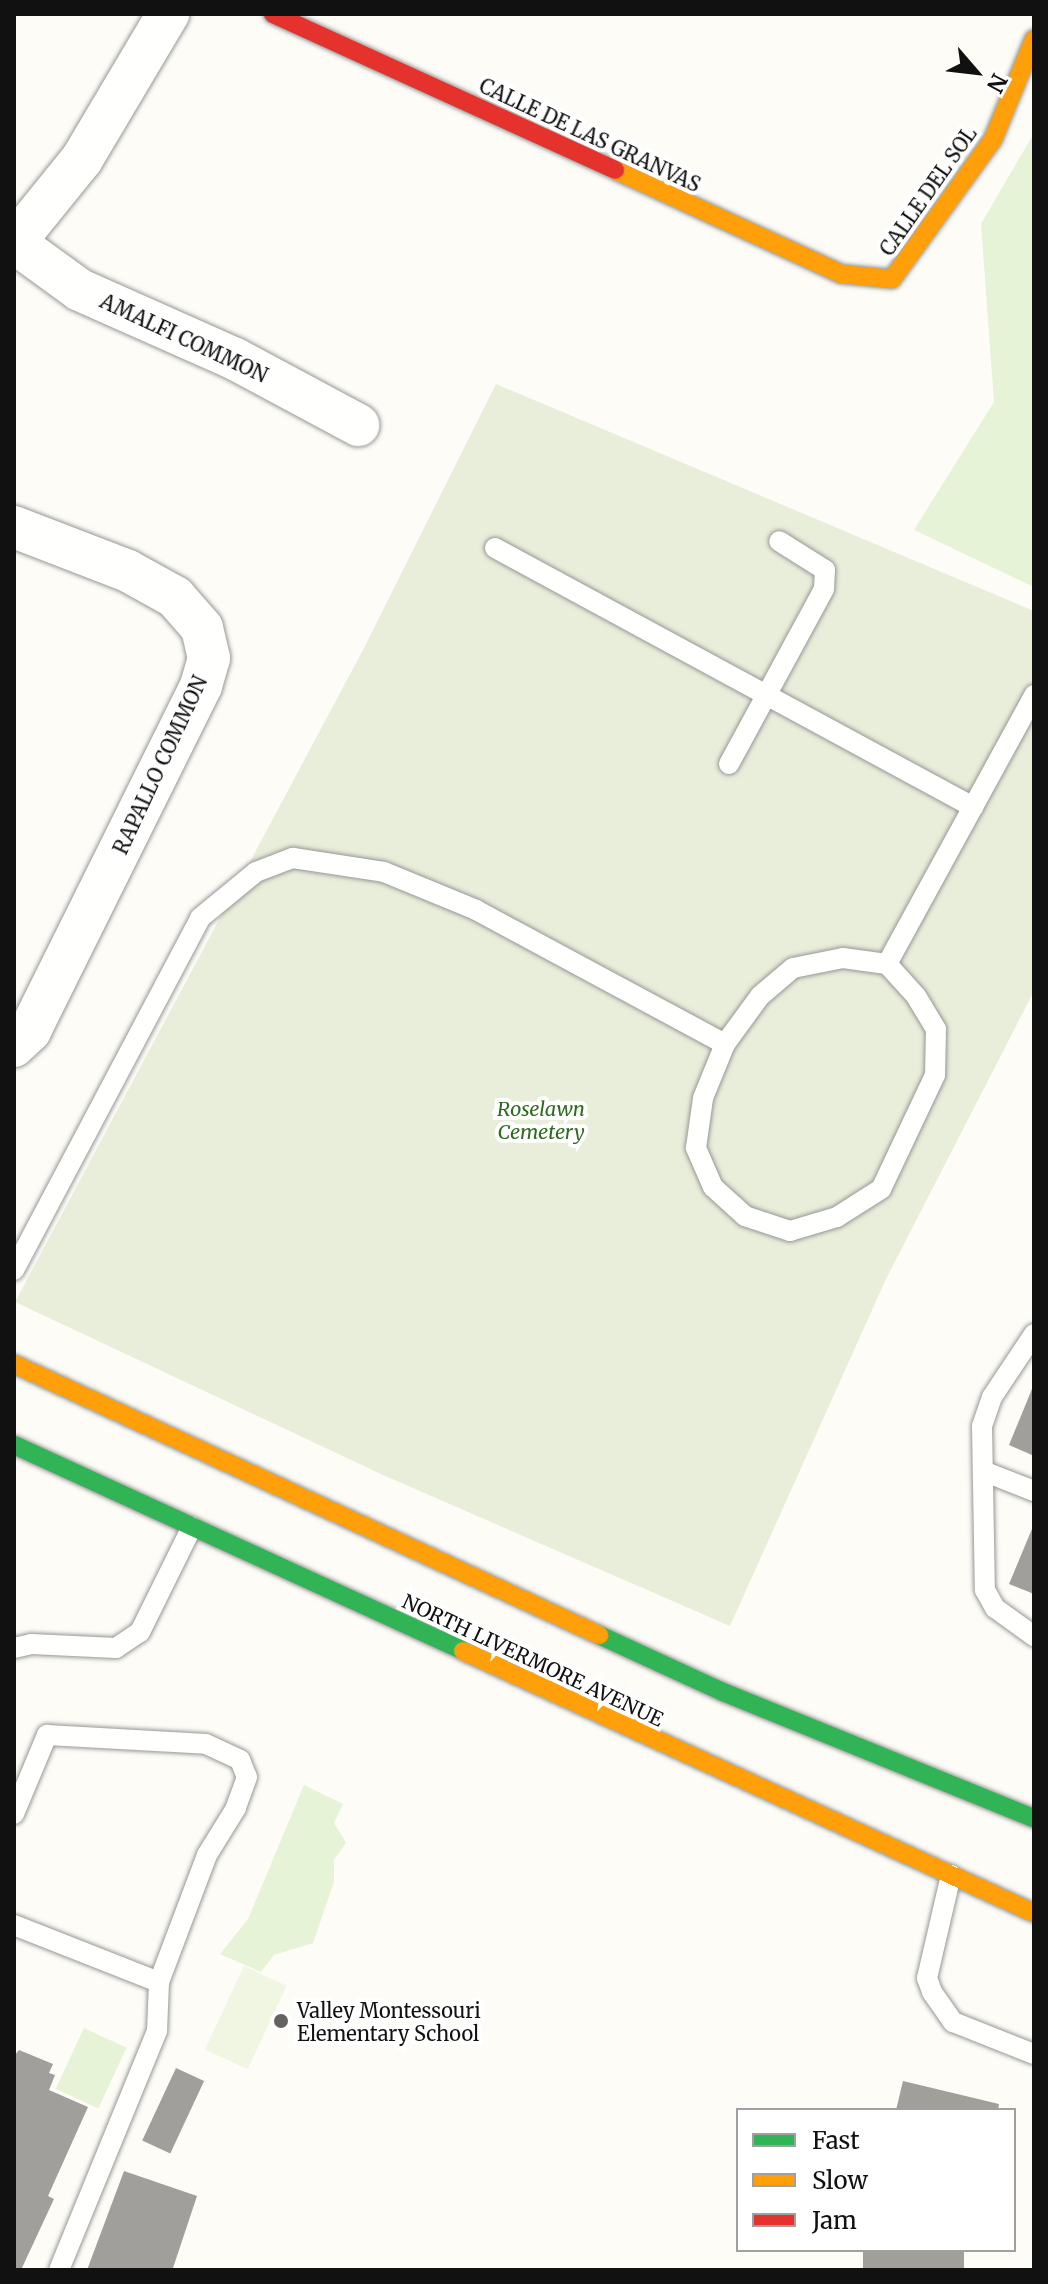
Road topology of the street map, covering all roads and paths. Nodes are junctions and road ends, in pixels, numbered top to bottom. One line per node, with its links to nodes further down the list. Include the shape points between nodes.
1 (168, 14): 4 (street, via 82,159)
2 (273, 14): 5 (main road, CALLE DE LAS GRANVAS, via 841,274)
3 (1034, 39): 5 (main road, CALLE DEL SOL, via 993,139)
4 (14, 243): 6 (street, AMALFI COMMON, via 80,290 235,359)
5 (892, 279)
6 (358, 425)
7 (14, 527): 16 (street, RAPALLO COMMON, via 128,571 175,597 202,628 209,658 201,686 37,1017)
8 (779, 541): 10 (lane, via 825,570 824,589)
9 (495, 548): 10 (lane)
10 (766, 695): 12 (lane); 13 (lane)
11 (1034, 695): 13 (lane)
12 (729, 764)
13 (973, 807): 14 (lane)
14 (887, 964): 15 (lane, via 843,958 793,968 760,996); 15 (lane, via 936,1029 935,1075 881,1189 837,1217 790,1231 745,1216 713,1187 696,1148 703,1098)
15 (725, 1044): 17 (lane, via 476,910 384,872 293,858 256,872 200,918)
16 (14, 1046)
17 (14, 1270)
18 (1034, 1334): 21 (lane, via 992,1397 982,1426)
19 (14, 1364): 27 (main road, via 723,1692)
20 (14, 1445): 23 (main road, NORTH LIVERMORE AVENUE)
21 (983, 1471): 22 (lane); 24 (lane, via 985,1590 995,1608)
22 (1034, 1491)
23 (192, 1527): 25 (lane, via 140,1632 116,1648); 28 (main road, NORTH LIVERMORE AVENUE)
24 (1034, 1636)
25 (14, 1648)
26 (14, 1814): 31 (lane, via 47,1735 206,1744 240,1760 247,1777 240,1797 207,1855)
27 (1034, 1818)
28 (951, 1875): 29 (main road, NORTH LIVERMORE AVENUE); 32 (lane, via 927,1978 932,1992 953,2022)
29 (1034, 1913)
30 (14, 1925): 31 (lane)
31 (159, 1982): 33 (lane, via 157,2031)
32 (1034, 2054)
33 (59, 2270)

